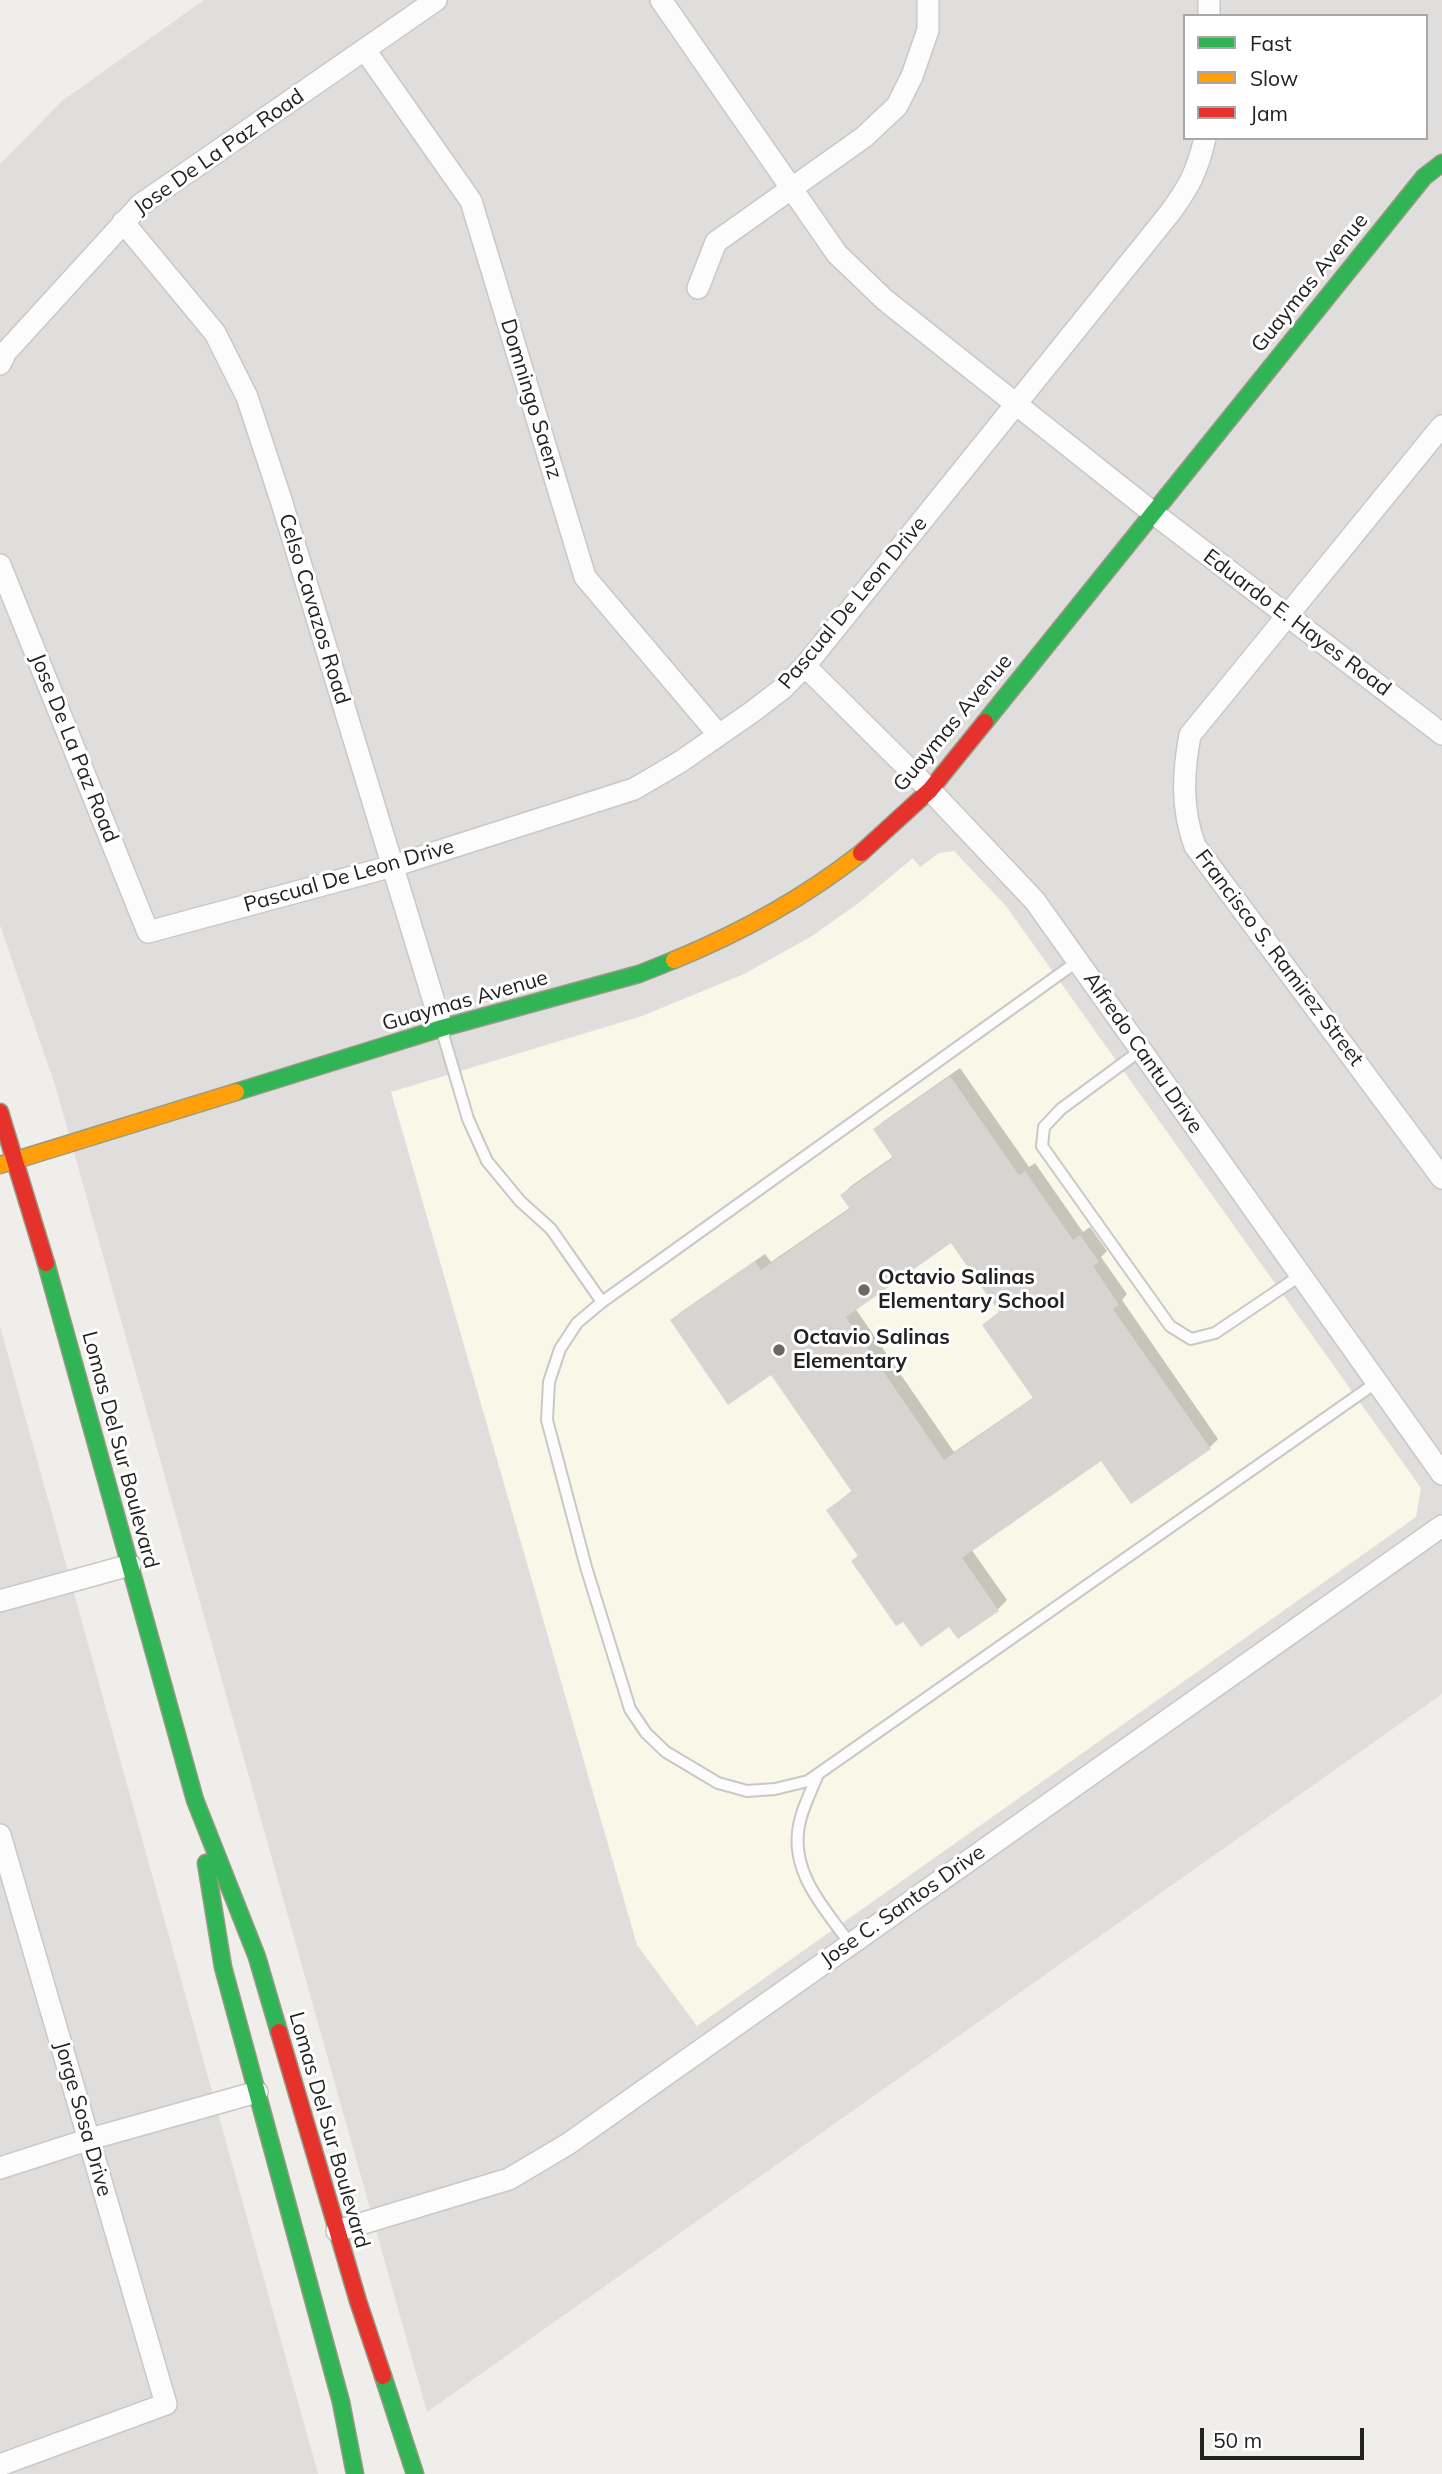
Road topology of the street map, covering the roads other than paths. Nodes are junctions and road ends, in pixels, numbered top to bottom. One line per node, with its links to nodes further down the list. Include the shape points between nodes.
1 (436, 0): 4 (street, Jose De La Paz Road)
2 (661, 0): 7 (street, Eduardo E. Hayes Road)
3 (928, 0): 7 (street, via 928,30 897,106 864,137)
4 (365, 50): 8 (street, Jose De La Paz Road, via 140,205); 17 (street, Domningo Saenz, via 471,201 585,577)
5 (1205, 140): 11 (street, Pascual De Leon Drive, via 1190,186)
6 (1442, 163): 13 (main road, Guaymas Avenue, via 1424,177)
7 (792, 188): 9 (street, via 716,242); 11 (street, Eduardo E. Hayes Road, via 837,254 884,300)
8 (123, 222): 10 (street, Jose De La Paz Road); 20 (street, Celso Cavazos Road, via 215,333 247,397)
9 (698, 288)
10 (0, 364)
11 (1017, 405): 13 (street, Eduardo E. Hayes Road); 16 (street, Pascual De Leon Drive)
12 (1442, 426): 15 (street, Francisco S. Ramirez Street)
13 (1152, 512): 15 (street, Eduardo E. Hayes Road); 19 (main road, Guaymas Avenue)
14 (0, 565): 21 (street, Jose De La Paz Road)
15 (1286, 615): 18 (street, Eduardo E. Hayes Road); 26 (street, Francisco S. Ramirez Street, via 1190,734 1184,776 1187,824 1195,846)
16 (805, 666): 17 (street, Pascual De Leon Drive, via 782,689); 19 (street, Alfredo Cantu Drive)
17 (718, 734): 20 (street, Pascual De Leon Drive, via 634,789)
18 (1442, 734)
19 (930, 790): 22 (street, Alfredo Cantu Drive, via 1035,901); 23 (main road, Guaymas Avenue, via 841,868 762,918 705,947 639,974)
20 (393, 866): 21 (street, Pascual De Leon Drive); 23 (street, Celso Cavazos Road)
21 (148, 932)
22 (1078, 961): 24 (street, Alfredo Cantu Drive); 30 (lane)
23 (442, 1028): 27 (main road, Guaymas Avenue); 30 (lane, via 468,1119 487,1161 520,1202 551,1229)
24 (1141, 1050): 29 (street, Alfredo Cantu Drive); 29 (lane, via 1060,1109 1044,1127 1042,1146 1170,1326 1191,1339 1215,1333)
25 (0, 1112): 27 (main road, Lomas Del Sur Boulevard)
26 (1434, 1151): 28 (street, Francisco S. Ramirez Street)
27 (8, 1162): 34 (main road, Lomas Del Sur Boulevard)
28 (1442, 1178)
29 (1301, 1275): 31 (street, Alfredo Cantu Drive)
30 (602, 1302): 36 (lane, via 577,1323 560,1349 549,1382 547,1420 630,1709 666,1752 718,1783 747,1791 775,1789)
31 (1377, 1382): 32 (street, Alfredo Cantu Drive); 36 (lane)
32 (1442, 1474)
33 (1442, 1526): 40 (street, Jose C. Santos Drive)
34 (130, 1565): 35 (street); 37 (main road, Lomas Del Sur Boulevard)
35 (0, 1601)
36 (818, 1774): 40 (lane, via 798,1831 799,1863 808,1884)
37 (195, 1800): 41 (main road, Lomas Del Sur Boulevard); 46 (main road, Lomas Del Sur Boulevard, via 257,1957)
38 (0, 1835): 39 (street, Jorge Sosa Drive)
39 (5, 1875): 44 (street, Jorge Sosa Drive)
40 (850, 1944): 46 (street, Jose C. Santos Drive, via 568,2144 509,2179)
41 (223, 1967): 42 (main road); 43 (main road, Lomas Del Sur Boulevard)
42 (247, 1997)
43 (257, 2092): 44 (street); 48 (main road, Lomas Del Sur Boulevard, via 341,2402)
44 (90, 2139): 45 (street); 47 (street, Jorge Sosa Drive, via 166,2404)
45 (0, 2168)
46 (329, 2231): 49 (main road, Lomas Del Sur Boulevard)
47 (0, 2465)
48 (355, 2474)
49 (415, 2474)

